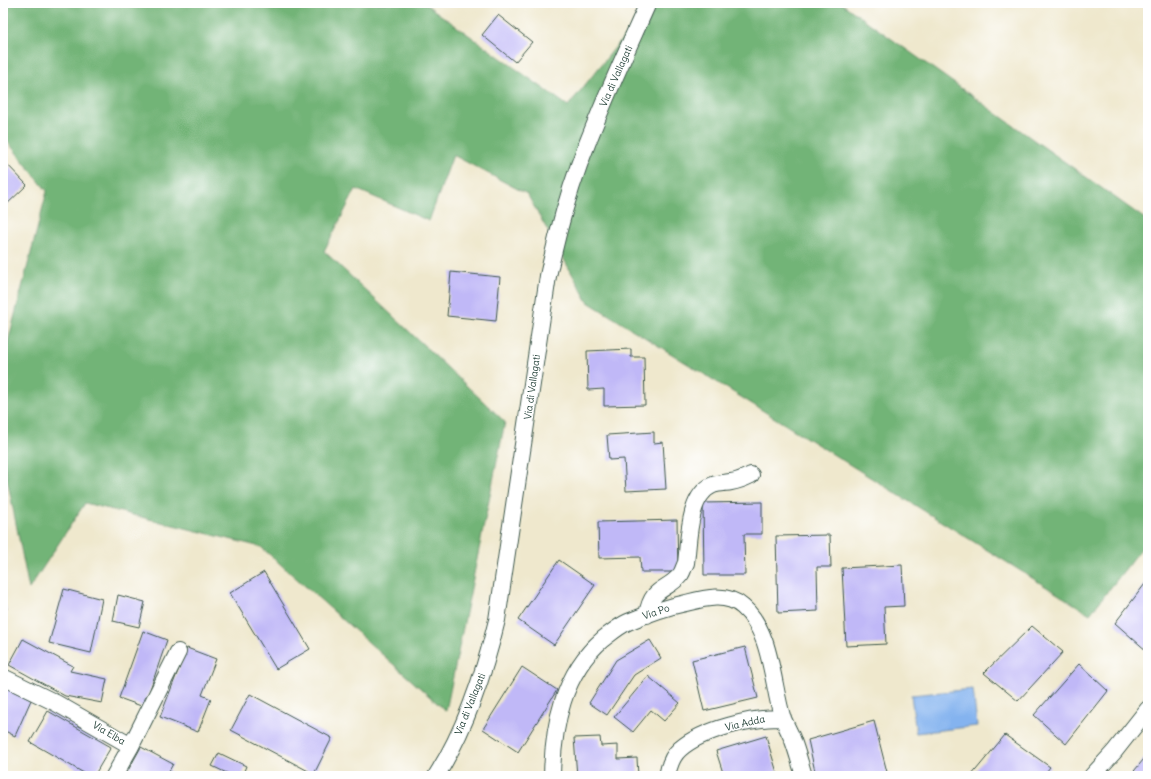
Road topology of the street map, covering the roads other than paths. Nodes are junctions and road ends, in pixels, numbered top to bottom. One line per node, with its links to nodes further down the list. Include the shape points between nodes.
1 (648, 3): 10 (street, Via di Vallagati, via 601,109 561,222 548,276 497,620 476,694)
2 (751, 475): 3 (street, via 737,481 712,485 701,493 693,510 683,570 676,579 654,595)
3 (648, 615): 7 (street, Via Po, via 665,608 712,598 728,598 743,606 762,632); 11 (street, Via Po, via 627,622 598,644 581,662 570,682 559,714 554,740)
4 (178, 652): 8 (street)
5 (3, 677): 8 (street, Via Elba, via 56,703)
6 (1148, 709): 14 (street)
7 (783, 718): 12 (street, Via Adda, via 771,717 742,722 709,732 680,749 669,766); 13 (street)
8 (131, 746): 9 (street, Via Elba)
9 (114, 776)
10 (436, 776)
11 (552, 776)
12 (667, 776)
13 (804, 776)
14 (1092, 776)

